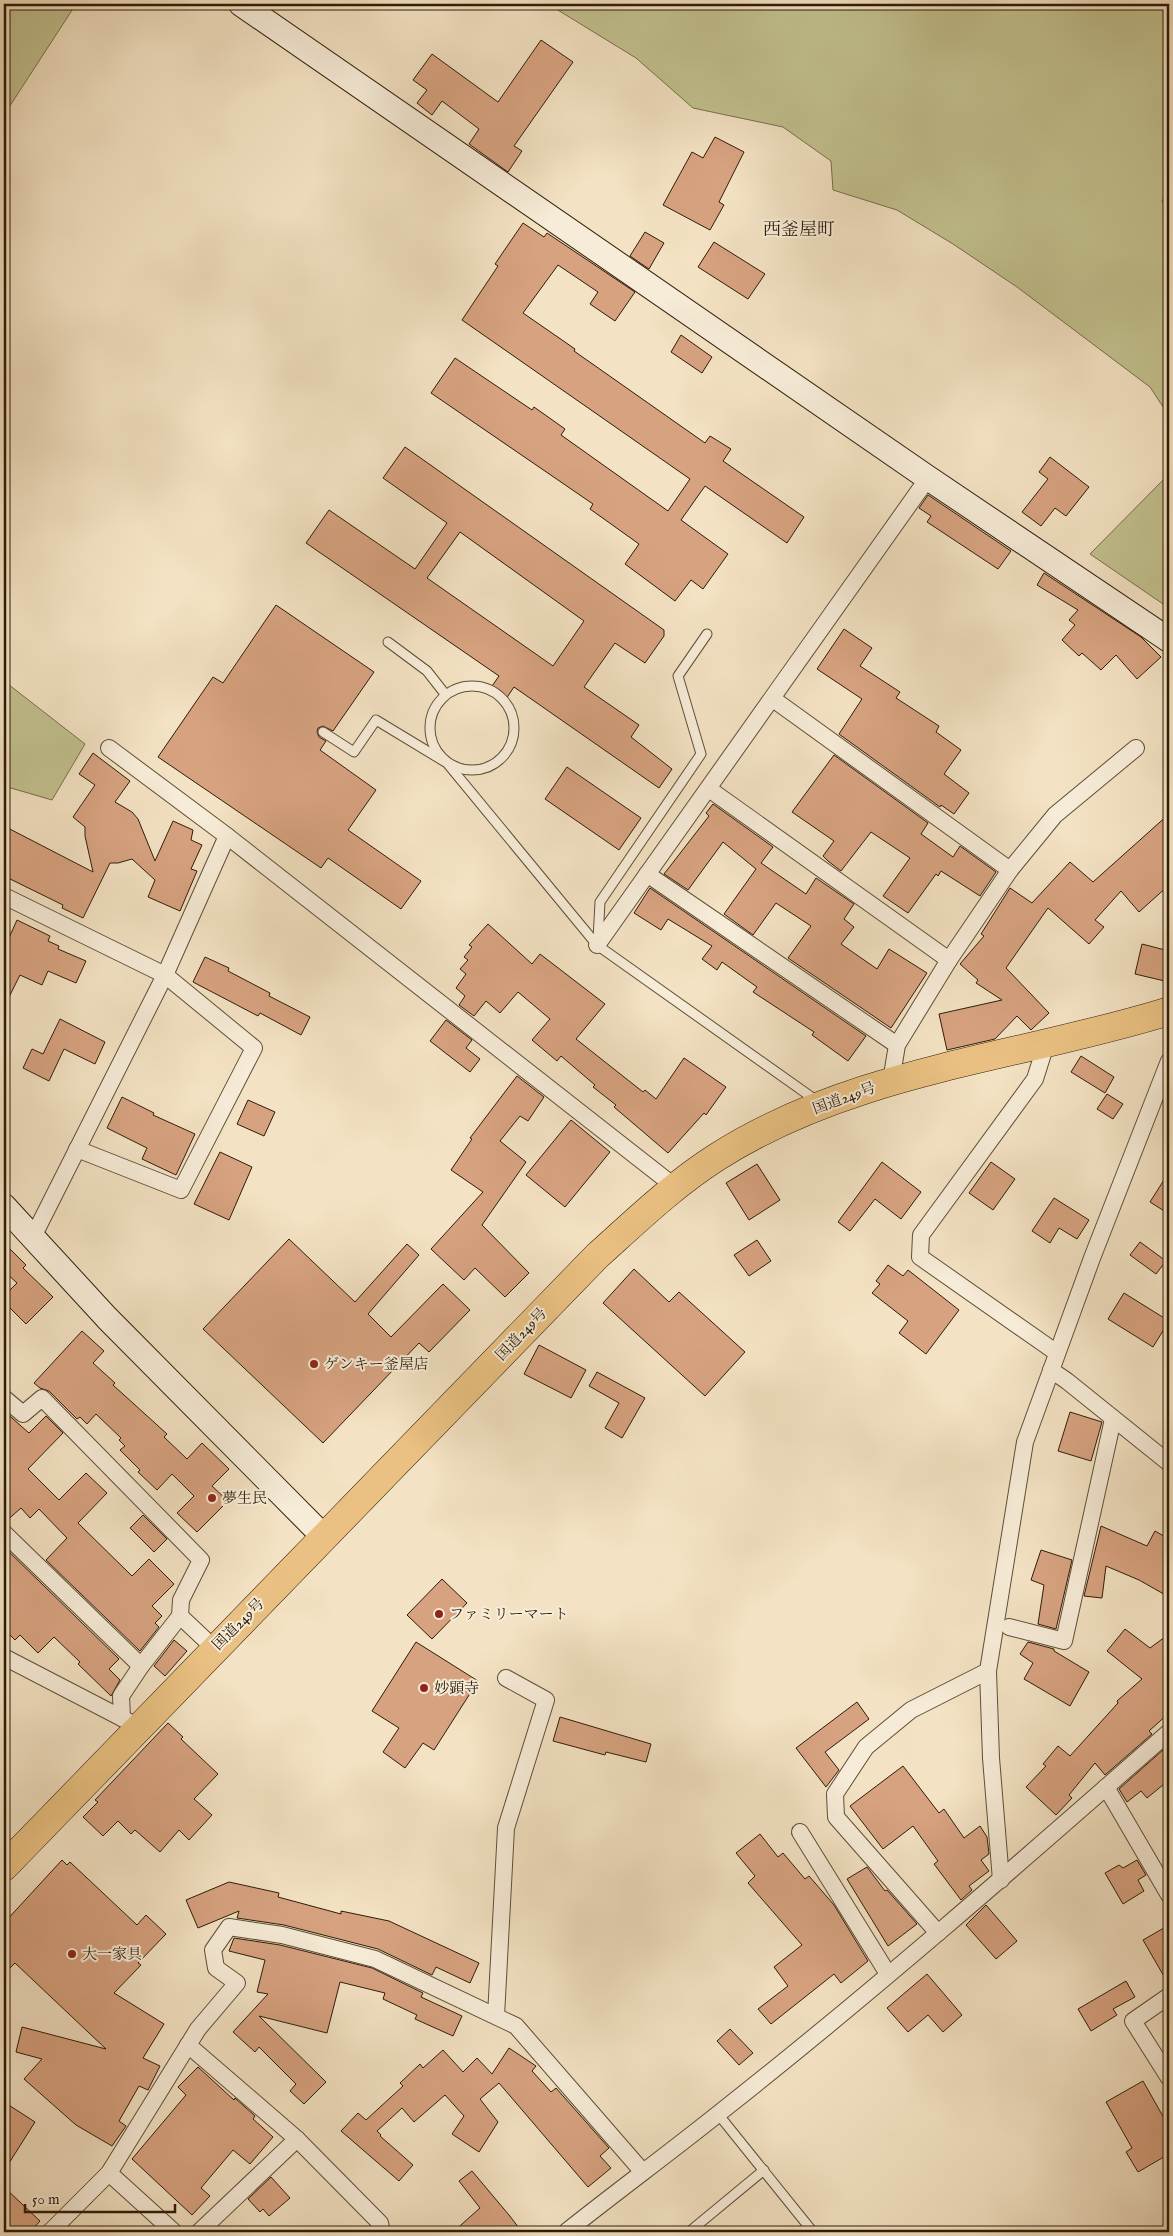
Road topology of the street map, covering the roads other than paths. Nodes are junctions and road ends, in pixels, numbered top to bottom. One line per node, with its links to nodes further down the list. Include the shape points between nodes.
1 (241, 4): 2 (street)
2 (928, 478): 4 (street); 7 (street)
3 (707, 634): 17 (lane, via 678,676 702,754 600,902)
4 (1169, 640)
5 (388, 642): 6 (lane, via 427,671)
6 (445, 694): 11 (lane, via 433,710 429,729 431,742); 11 (lane, via 471,685 498,695 508,706 514,734 510,748 489,767 467,770)
7 (773, 699): 12 (street); 14 (street)
8 (322, 732): 11 (lane, via 354,752 376,720)
9 (109, 748): 13 (street)
10 (1136, 748): 14 (street, via 1055,815)
11 (447, 763): 17 (lane)
12 (708, 789): 15 (street); 18 (street)
13 (227, 836): 19 (street); 27 (street)
14 (1010, 870): 18 (street)
15 (647, 874): 17 (street); 22 (street)
16 (4, 896): 19 (street)
17 (598, 945): 25 (lane)
18 (949, 960): 22 (street)
19 (165, 975): 26 (street); 26 (street, via 254,1048 181,1190)
20 (1169, 1011): 21 (highway, 国道249号)
21 (1046, 1044): 24 (highway, 国道249号); 30 (street, via 1035,1080 921,1235 920,1258)
22 (897, 1045): 24 (street)
23 (1169, 1060): 30 (street)
24 (891, 1081): 25 (highway, 国道249号)
25 (822, 1104): 27 (highway, 国道249号, via 761,1132)
26 (77, 1149): 29 (street)
27 (674, 1186): 36 (highway, 国道249号, via 597,1256)
28 (4, 1206): 29 (street)
29 (33, 1237): 36 (street, via 107,1318)
30 (1057, 1353): 31 (street)
31 (1051, 1370): 33 (street); 42 (street, via 1025,1442)
32 (4, 1398): 37 (street, via 23,1414 42,1398 201,1560 182,1600)
33 (1113, 1420): 34 (street); 38 (street, via 1064,1641)
34 (1169, 1463)
35 (4, 1532): 41 (street)
36 (325, 1538): 39 (highway, 国道249号)
37 (180, 1616): 39 (street); 41 (street)
38 (1009, 1627)
39 (214, 1648): 44 (highway, 国道249号)
40 (4, 1657): 44 (street)
41 (141, 1666): 44 (street, via 122,1696)
42 (988, 1671): 49 (street); 51 (street, via 911,1710 866,1747 835,1794 836,1817)
43 (506, 1678): 54 (street, via 546,1700 506,1828)
44 (130, 1722): 48 (highway, 国道249号)
45 (1169, 1732): 46 (street)
46 (1106, 1787): 49 (street); 50 (street)
47 (800, 1832): 52 (street)
48 (5, 1863)
49 (1001, 1880): 51 (street)
50 (1169, 1895)
51 (938, 1933): 52 (street)
52 (888, 1974): 57 (street)
53 (1169, 1996): 56 (street, via 1133,2021)
54 (496, 2016): 55 (street, via 374,1959 282,1935 229,1927 213,1950 216,1968 237,1983); 60 (street, via 516,2026)
55 (188, 2045): 58 (street); 61 (street)
56 (1169, 2078)
57 (718, 2114): 59 (lane); 60 (street)
58 (297, 2139): 64 (street); 65 (street, via 380,2223)
59 (764, 2170): 67 (lane); 68 (lane)
60 (642, 2171): 66 (street)
61 (109, 2173): 62 (street); 63 (street)
62 (50, 2232)
63 (174, 2232)
64 (199, 2232)
65 (382, 2232)
66 (566, 2232)
67 (690, 2232)
68 (813, 2232)

